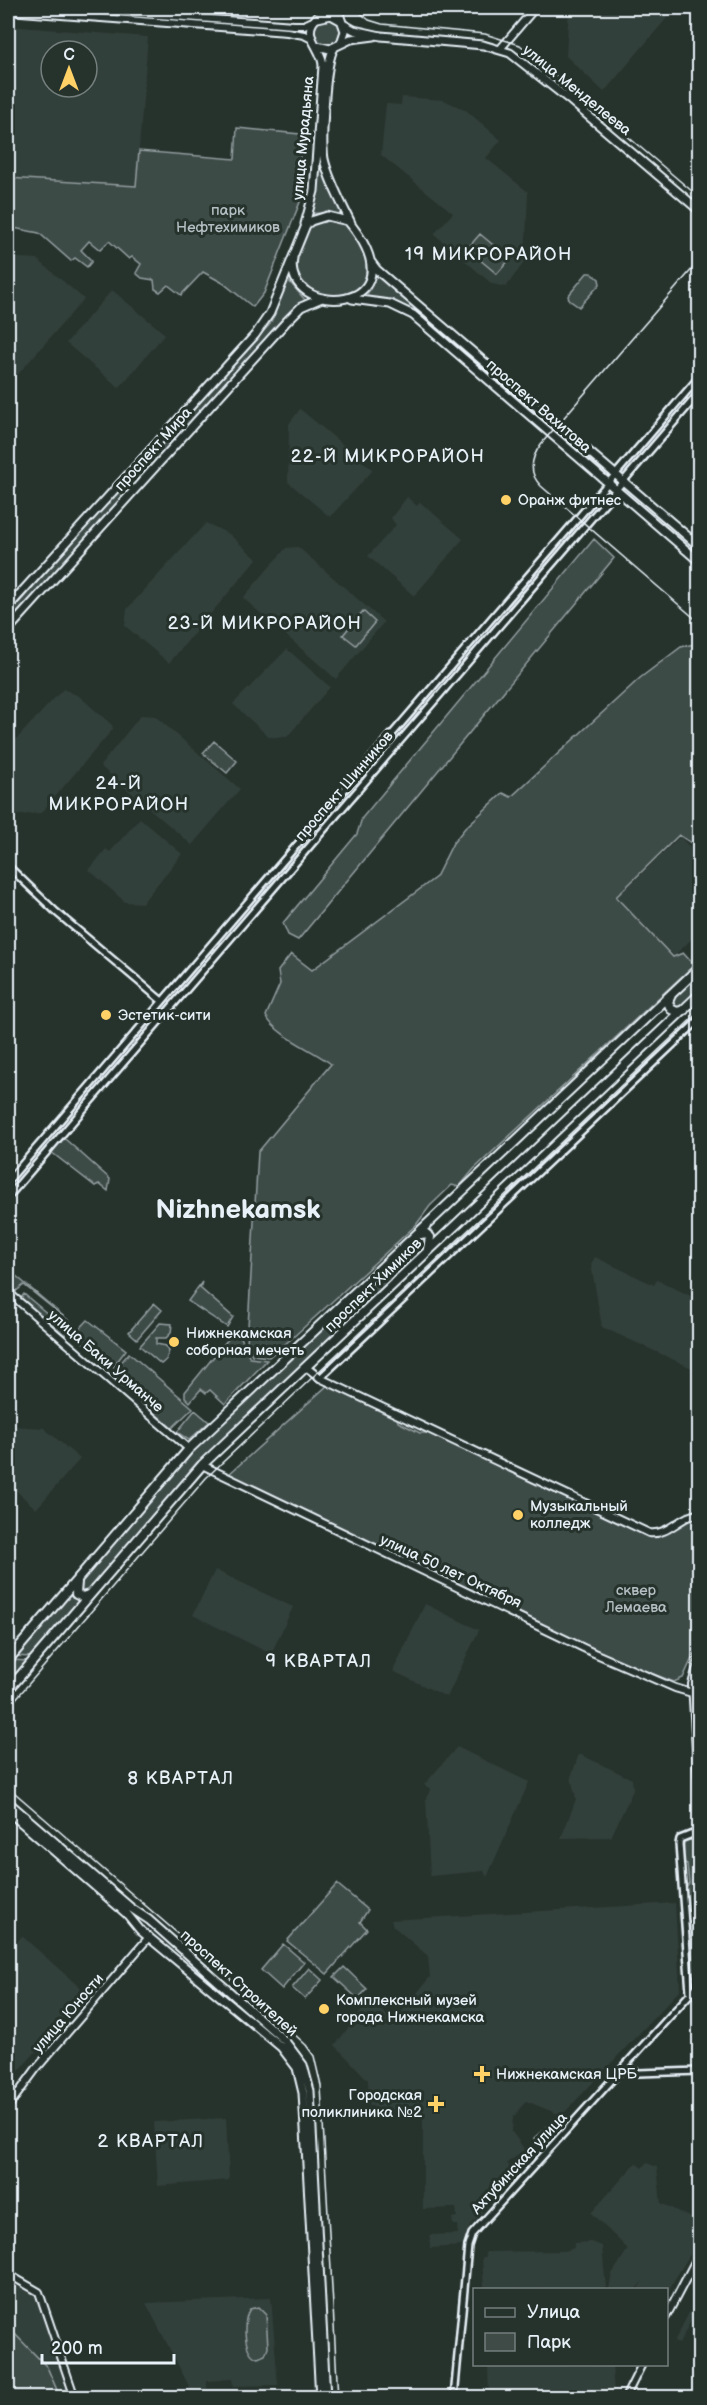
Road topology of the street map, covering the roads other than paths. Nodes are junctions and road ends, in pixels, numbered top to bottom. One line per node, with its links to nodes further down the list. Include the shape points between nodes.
1 (63, 8): 6 (street)
2 (325, 8): 7 (main road, улица Мурадьяна)
3 (337, 8): 8 (main road, улица Мурадьяна)
4 (535, 8): 13 (street)
5 (8, 11): 9 (street)
6 (181, 16): 7 (street, via 300,26); 9 (street, via 177,21)
7 (317, 18): 8 (main road, via 331,15); 11 (main road, улица Мурадьяна, via 310,31)
8 (342, 22): 10 (main road, улица Менделеева, via 354,30); 12 (main road, улица Мурадьяна, via 345,35)
9 (182, 25): 11 (street, via 294,33)
10 (381, 36): 12 (main road, улица Менделеева, via 351,39); 13 (main road, улица Менделеева)
11 (314, 43): 12 (main road, via 325,49); 16 (main road, улица Мурадьяна, via 322,55 323,66 315,181)
12 (337, 47): 15 (main road, улица Мурадьяна, via 328,67 323,152)
13 (501, 48): 14 (main road, улица Менделеева, via 555,87)
14 (699, 211)
15 (354, 228): 16 (main road, via 342,218 327,216 311,221); 17 (main road)
16 (302, 233): 18 (main road, проспект Мира)
17 (369, 257): 20 (main road, via 371,272 367,286 359,295); 25 (main road, проспект Вахитова, via 384,276)
18 (292, 258): 19 (main road, проспект Мира, via 297,285 309,294); 26 (main road, проспект Мира, via 263,324)
19 (326, 298): 20 (main road, проспект Мира); 29 (main road, проспект Мира, via 309,303 294,314)
20 (347, 298): 28 (main road, проспект Вахитова, via 390,304 413,315)
21 (699, 376): 23 (street, проспект Шинников)
22 (699, 392): 24 (street, проспект Шинников)
23 (675, 404): 24 (street); 25 (street, проспект Шинников)
24 (683, 411): 27 (street, проспект Шинников)
25 (614, 474): 27 (main road, проспект Вахитова); 28 (street, проспект Шинников)
26 (127, 475): 29 (main road); 35 (main road, проспект Мира)
27 (622, 481): 30 (street, проспект Шинников); 31 (main road, проспект Вахитова)
28 (607, 483): 30 (main road, проспект Вахитова); 32 (street, проспект Шинников)
29 (138, 484): 36 (main road, проспект Мира)
30 (615, 489): 33 (main road, проспект Вахитова); 34 (street, проспект Шинников)
31 (699, 547)
32 (542, 560): 34 (street); 41 (street, проспект Шинников)
33 (699, 562)
34 (550, 566): 45 (street, проспект Шинников)
35 (8, 607)
36 (8, 630)
37 (8, 866): 41 (street)
38 (699, 967): 39 (main road, проспект Химиков)
39 (671, 993): 42 (main road, via 670,1009); 46 (main road, проспект Химиков)
40 (699, 994): 42 (main road, проспект Химиков)
41 (162, 1001): 44 (street, проспект Шинников)
42 (684, 1010): 47 (main road, проспект Химиков)
43 (699, 1019): 50 (street)
44 (8, 1181)
45 (8, 1197)
46 (413, 1237): 47 (main road, via 425,1233 430,1237); 51 (main road, проспект Химиков)
47 (426, 1253): 49 (main road, проспект Химиков)
48 (8, 1293): 51 (street, улица Баки Урманче)
49 (306, 1367): 50 (street); 52 (main road, проспект Химиков)
50 (320, 1378): 53 (street, via 649,1533 660,1533)
51 (189, 1449): 54 (main road, проспект Химиков)
52 (202, 1465): 55 (main road, проспект Химиков); 59 (street, улица 50 лет Октября, via 584,1648)
53 (699, 1514)
54 (78, 1578): 55 (main road, via 76,1594 82,1597); 57 (main road, проспект Химиков)
55 (92, 1593): 58 (main road, проспект Химиков)
56 (699, 1656): 59 (street)
57 (8, 1660)
58 (8, 1690)
59 (692, 1693): 62 (street)
60 (8, 1802): 64 (main road, проспект Строителей)
61 (8, 1811): 65 (main road, проспект Строителей, via 127,1914)
62 (699, 1812)
63 (699, 1831): 70 (street, via 680,1839 679,1844)
64 (149, 1920): 65 (main road, via 139,1922); 67 (main road, проспект Строителей)
65 (140, 1930): 66 (main road, проспект Строителей)
66 (149, 1937): 68 (main road, проспект Строителей); 73 (street, улица Юности)
67 (170, 1940): 68 (main road, via 170,1947); 80 (main road, проспект Строителей, via 292,2049 307,2074)
68 (164, 1949): 79 (main road, проспект Строителей, via 281,2047 300,2076)
69 (699, 1983): 70 (street, Ахтубинская улица)
70 (690, 1992): 71 (street, Ахтубинская улица)
71 (624, 2067): 72 (street, via 639,2073); 81 (street, Ахтубинская улица, via 472,2234)
72 (699, 2071)
73 (8, 2107)
74 (699, 2252): 76 (street)
75 (8, 2274): 78 (street, via 39,2292)
76 (668, 2314)
77 (641, 2366): 82 (street)
78 (75, 2397)
79 (320, 2397)
80 (326, 2397)
81 (454, 2397)
82 (625, 2397)

